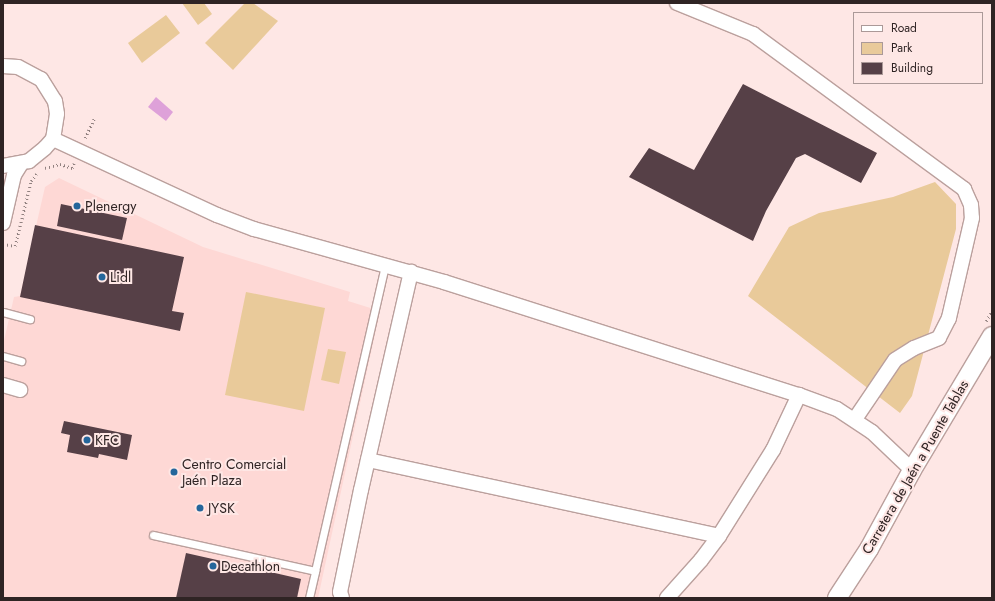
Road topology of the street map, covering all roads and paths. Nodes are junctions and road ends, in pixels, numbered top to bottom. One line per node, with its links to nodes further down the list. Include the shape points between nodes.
1 (677, 3): 21 (street, via 753,34 964,189 971,205 972,218 949,318 939,338 914,348 895,360)
2 (3, 66): 4 (street, via 18,67 30,72 50,89 57,114)
3 (94, 119): 5 (path)
4 (53, 139): 6 (street, via 38,156); 11 (street, via 217,215 254,229)
5 (85, 139)
6 (21, 164): 7 (street); 9 (street, via 14,175)
7 (3, 166)
8 (72, 168): 10 (path, via 53,165 36,174 31,181 15,246)
9 (3, 223)
10 (3, 244)
11 (385, 265): 12 (street); 26 (lane)
12 (411, 272): 20 (street); 22 (street)
13 (3, 312): 14 (lane)
14 (30, 319)
15 (992, 336): 23 (street, Carretera de Jaén a Puente Tablas)
16 (3, 356): 17 (lane)
17 (21, 361)
18 (3, 385): 19 (street)
19 (20, 390)
20 (799, 395): 21 (street); 25 (street, via 773,450)
21 (855, 419): 23 (street)
22 (368, 460): 25 (street); 28 (street, via 344,569 340,592)
23 (912, 470): 30 (street, Carretera de Jaén a Puente Tablas, via 869,549)
24 (153, 535): 26 (lane)
25 (718, 536): 29 (street, via 701,560)
26 (316, 571): 27 (lane)
27 (309, 598)
28 (342, 598)
29 (667, 598)
30 (837, 598)

